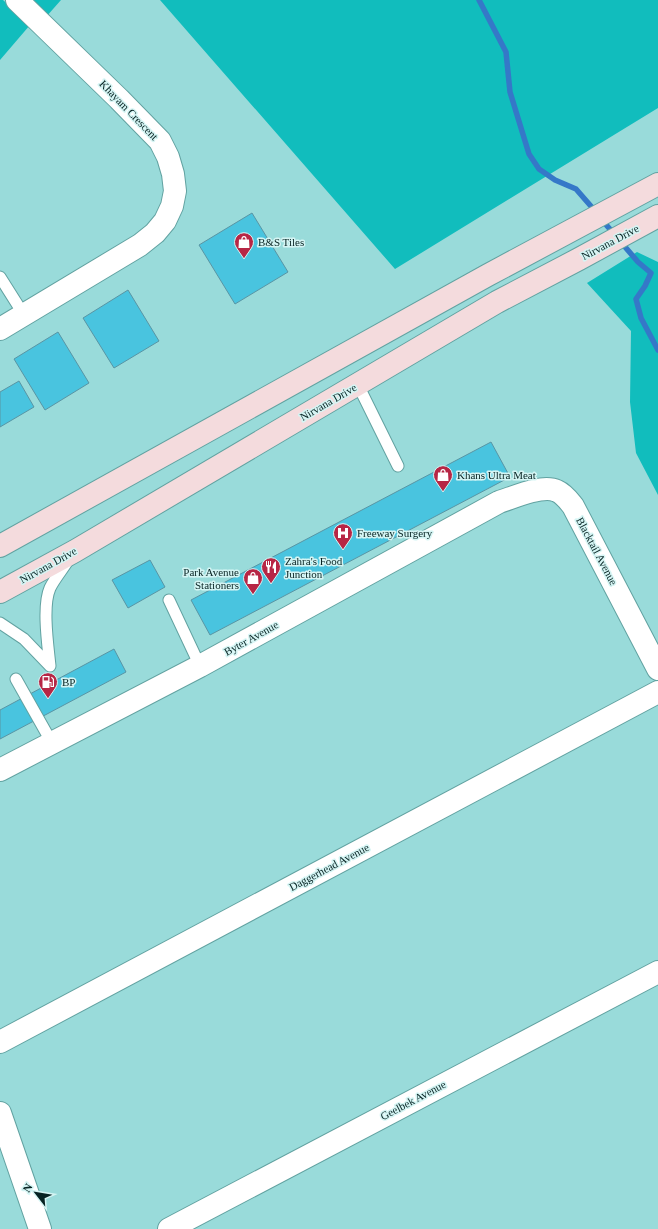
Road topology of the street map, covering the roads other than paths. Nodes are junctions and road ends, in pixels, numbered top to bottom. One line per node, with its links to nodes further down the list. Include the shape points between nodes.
1 (17, 0): 7 (street, Khayam Crescent, via 160,141 168,157 175,191 172,206 165,220 150,237)
2 (658, 177): 4 (main road)
3 (658, 184): 4 (main road)
4 (609, 210): 12 (main road)
5 (658, 216): 9 (main road, Nirvana Drive, via 497,302)
6 (0, 277): 7 (lane)
7 (24, 315): 8 (street, Khayam Crescent)
8 (0, 329)
9 (358, 385): 10 (lane); 13 (main road, Nirvana Drive)
10 (398, 466)
11 (499, 502): 17 (street, Byter Avenue); 18 (street, Blacktail Avenue, via 537,489 558,491 566,497 586,530)
12 (0, 546)
13 (75, 551): 14 (main road, Nirvana Drive); 16 (lane, via 50,589 46,623 50,666 24,639)
14 (0, 592)
15 (169, 600): 17 (lane)
16 (0, 623)
17 (200, 666): 21 (street, Byter Avenue)
18 (658, 669)
19 (16, 679): 21 (lane)
20 (658, 692): 24 (street, Daggerhead Avenue)
21 (52, 743): 22 (street, Byter Avenue)
22 (0, 770)
23 (658, 972): 27 (street, Geelbek Avenue)
24 (0, 1042)
25 (0, 1113): 26 (street)
26 (40, 1229)
27 (169, 1229)

